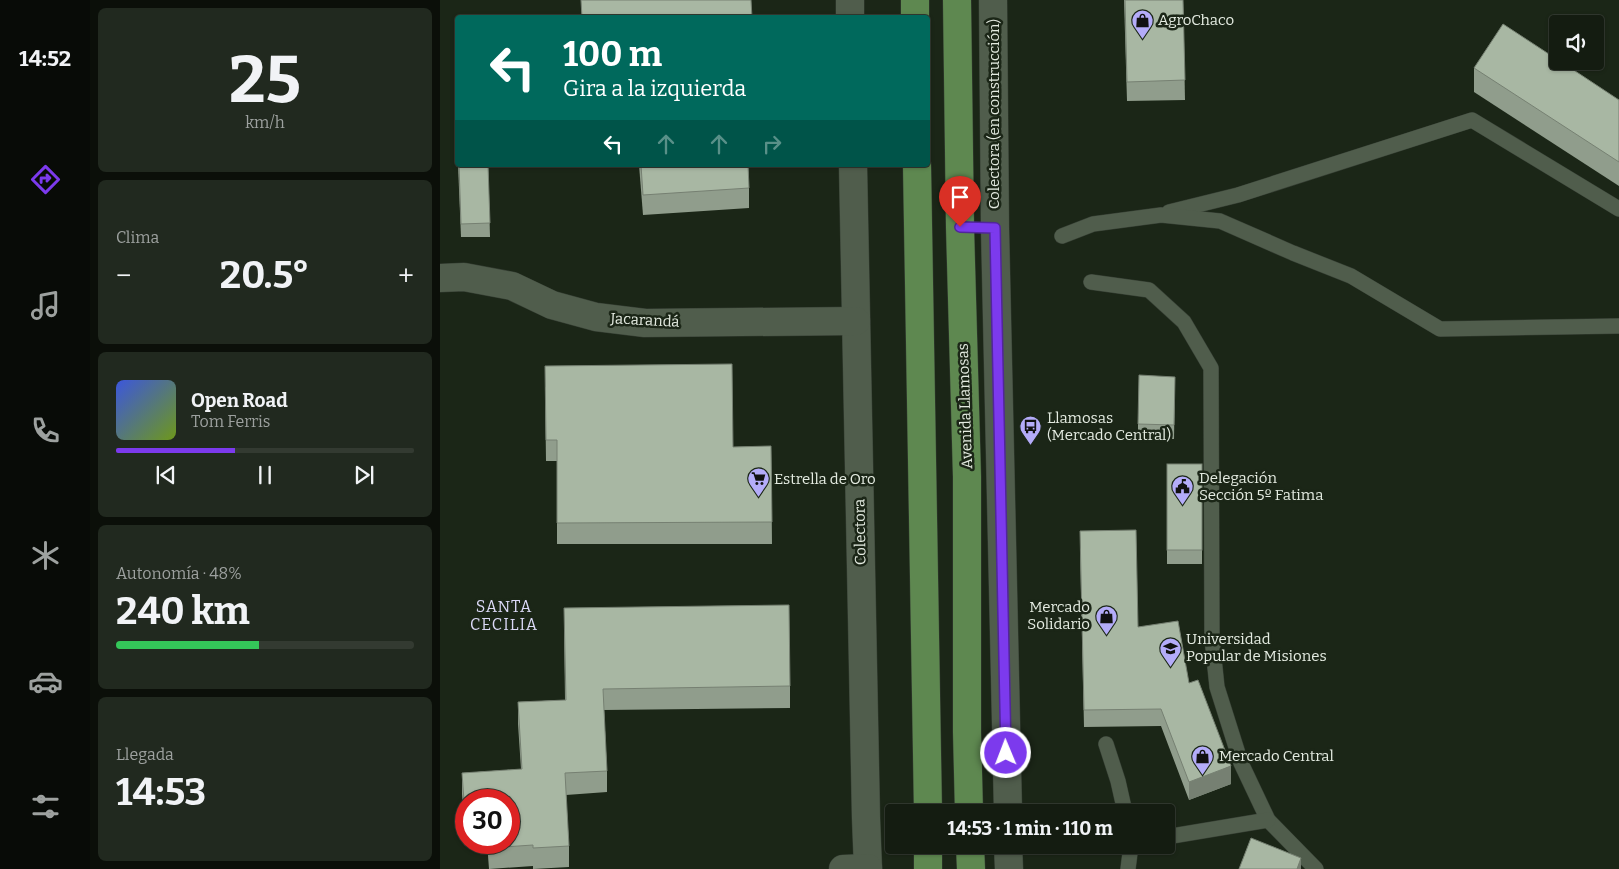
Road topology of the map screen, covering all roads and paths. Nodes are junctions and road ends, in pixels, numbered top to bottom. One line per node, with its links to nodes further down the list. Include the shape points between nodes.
1 (850, 0): 5 (street)
2 (915, 0): 6 (highway)
3 (957, 0): 11 (highway, Avenida Llamosas)
4 (993, 0): 12 (street, Colectora (en construcción))
5 (850, 15)
6 (915, 15)
7 (853, 167): 16 (street, Colectora)
8 (917, 167): 19 (highway)
9 (1619, 209): 10 (lane, via 1472,120 1238,195)
10 (1161, 214): 13 (lane, via 1093,224); 17 (lane, via 1220,221 1351,276 1440,329)
11 (960, 227): 12 (street); 20 (highway, Avenida Llamosas, via 967,476)
12 (995, 228): 21 (street)
13 (1062, 236)
14 (440, 278): 16 (street, Jacarandá, via 464,277 512,286 552,304 596,317 645,323)
15 (1091, 282): 23 (lane, via 1149,290 1184,322 1211,368 1212,639 1217,687 1241,763)
16 (856, 321): 29 (street, Colectora, via 866,808)
17 (1619, 326)
18 (1106, 744): 22 (lane)
19 (928, 804)
20 (970, 804)
21 (1008, 804)
22 (1123, 804)
23 (1268, 820): 24 (lane); 34 (lane)
24 (1175, 836)
25 (928, 854): 30 (highway)
26 (970, 854): 31 (highway)
27 (1008, 854): 32 (street)
28 (1130, 854): 33 (lane)
29 (860, 869)
30 (928, 869)
31 (971, 869)
32 (1009, 869)
33 (1128, 869)
34 (1316, 869)

